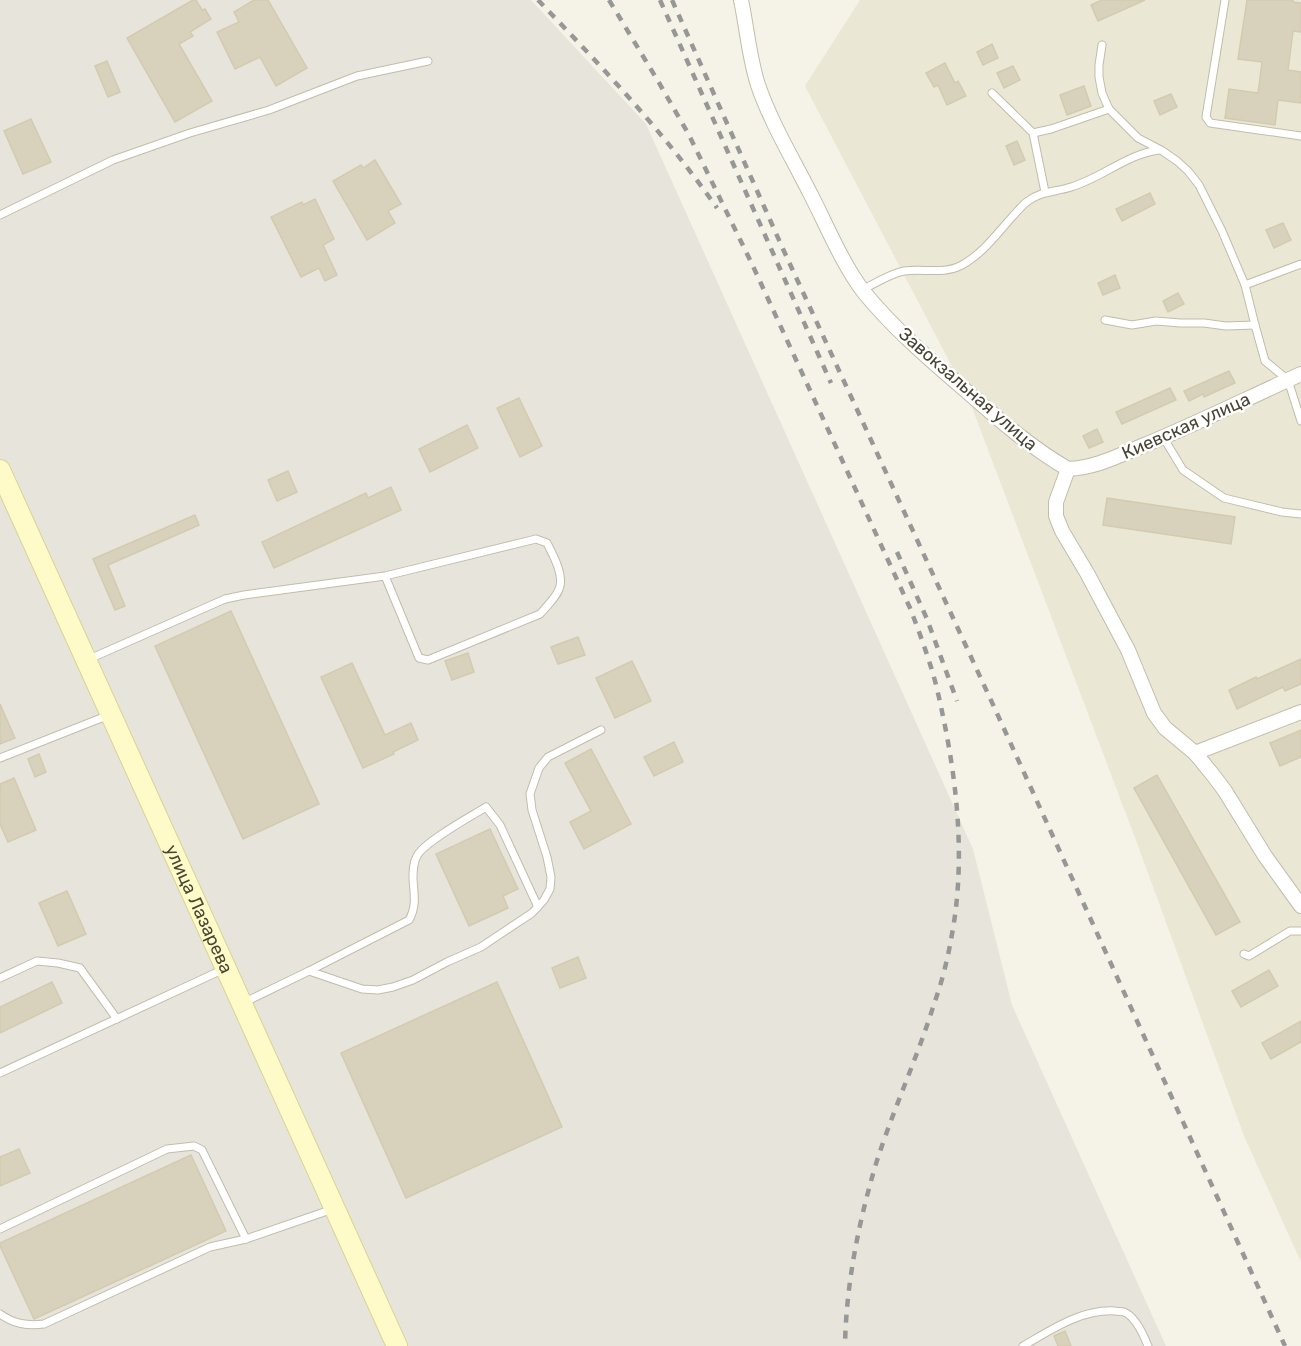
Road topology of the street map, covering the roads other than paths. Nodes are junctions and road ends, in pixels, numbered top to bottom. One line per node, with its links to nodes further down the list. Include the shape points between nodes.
1 (741, 0): 14 (street, Завокзальная улица, via 752,63 768,110)
2 (1225, 0): 8 (lane, via 1206,117 1210,123)
3 (1102, 45): 6 (lane, via 1099,77)
4 (428, 61): 11 (lane, via 357,76 269,110 112,159)
5 (992, 93): 7 (lane)
6 (1109, 109): 7 (lane); 9 (lane, via 1138,138)
7 (1033, 133): 10 (lane)
8 (1301, 136)
9 (1161, 150): 10 (lane, via 1136,156 1080,184); 13 (lane, via 1199,185)
10 (1045, 192): 14 (lane, via 1027,201 972,259 960,266 937,272 905,271)
11 (0, 215)
12 (1301, 264): 13 (lane)
13 (1245, 285): 16 (lane)
14 (862, 290): 20 (street, Завокзальная улица, via 915,345 999,420)
15 (1105, 320): 16 (lane, via 1132,325 1156,321)
16 (1255, 325): 17 (lane, via 1265,361)
17 (1295, 377): 18 (lane); 19 (street, Киевская улица)
18 (1301, 421)
19 (1163, 437): 20 (street, Киевская улица, via 1100,463); 22 (lane, via 1183,470 1224,498)
20 (1068, 469): 28 (street, via 1056,502 1062,531 1128,650 1154,713 1165,728)
21 (0, 470): 24 (main road, улица Лазарева)
22 (1301, 514)
23 (385, 576): 23 (lane, via 536,539 547,543 559,567 560,586 540,615 428,660 419,658); 24 (lane, via 225,599)
24 (87, 660): 26 (main road, улица Лазарева)
25 (1301, 712): 28 (street)
26 (111, 714): 29 (lane); 34 (main road, улица Лазарева)
27 (601, 730): 31 (lane, via 548,758 539,768 530,794 551,877 550,889)
28 (1195, 753): 30 (street)
29 (0, 758)
30 (1301, 906)
31 (538, 907): 35 (lane, via 480,946 393,987 362,989); 35 (lane, via 500,825 486,807 425,845 417,855 413,877 415,903 409,920)
32 (1301, 931): 33 (lane, via 1290,931 1250,956)
33 (1244, 954)
34 (226, 968): 37 (main road, улица Лазарева); 38 (lane)
35 (309, 971): 37 (lane)
36 (0, 978): 38 (lane, via 37,961 80,968)
37 (242, 1003): 40 (main road, улица Лазарева)
38 (117, 1019): 39 (lane)
39 (0, 1073)
40 (335, 1208): 42 (lane); 44 (main road, улица Лазарева)
41 (0, 1229): 42 (lane, via 167,1149 194,1146 202,1150)
42 (246, 1239): 43 (lane, via 210,1247 44,1324 11,1322)
43 (0, 1314)
44 (398, 1346)
45 (1023, 1346): 46 (lane, via 1071,1320 1108,1311 1125,1312)
46 (1148, 1346)

